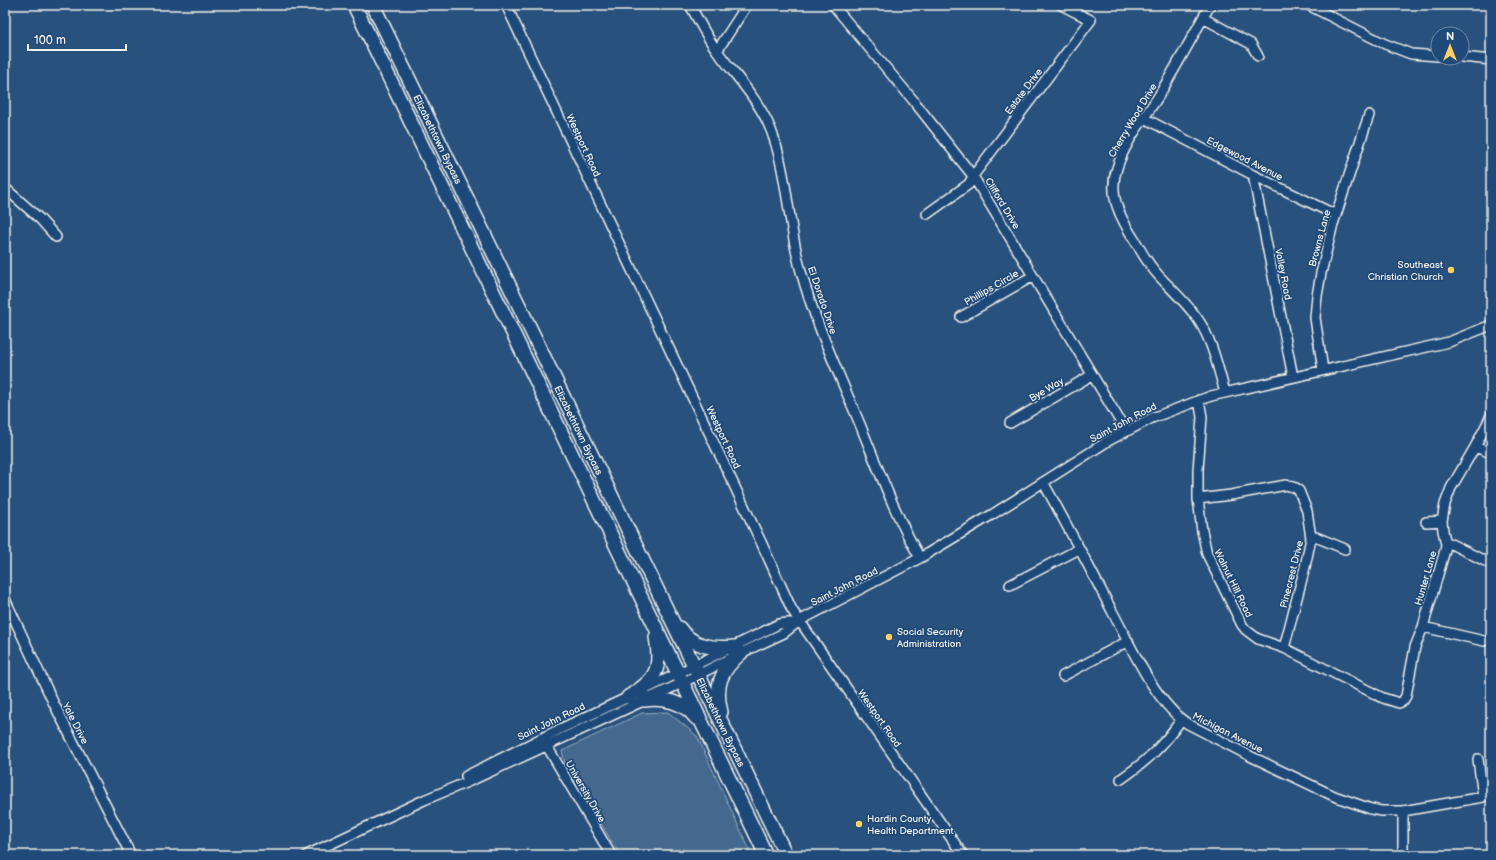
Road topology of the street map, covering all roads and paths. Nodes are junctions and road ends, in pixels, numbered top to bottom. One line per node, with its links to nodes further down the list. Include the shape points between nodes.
1 (354, 5): 51 (highway, Elizabethtown Bypass)
2 (373, 5): 49 (highway, Elizabethtown Bypass)
3 (506, 5): 50 (street, Westport Road)
4 (690, 5): 11 (street, El Dorado Drive)
5 (746, 5): 11 (street)
6 (833, 5): 19 (street, Clifford Drive)
7 (1061, 5): 19 (street, Estate Drive, via 1091,20)
8 (1210, 5): 10 (street, Cherry Wood Drive)
9 (1308, 5): 12 (street, via 1384,44 1411,54)
10 (1203, 18): 13 (street, via 1251,44); 17 (street, Cherry Wood Drive)
11 (717, 51): 45 (street, El Dorado Drive, via 754,99 771,130 781,169 797,258 811,303 874,460)
12 (1430, 55)
13 (1258, 56)
14 (1470, 58): 15 (street)
15 (1491, 60)
16 (1369, 115): 22 (street, Browns Lane)
17 (1144, 118): 18 (street, Edgewood Avenue); 30 (street, Cherry Wood Drive, via 1116,170 1116,204 1122,220 1146,260 1203,327)
18 (1253, 175): 22 (street, Edgewood Avenue); 29 (street, Valley Road)
19 (973, 176): 21 (street, Estate Drive, via 969,184); 24 (street, Clifford Drive)
20 (5, 188): 23 (street)
21 (927, 214)
22 (1336, 215): 27 (street, Browns Lane, via 1326,249 1315,318)
23 (56, 237)
24 (1033, 276): 25 (street, Phillips Circle); 28 (street, Clifford Drive)
25 (961, 317)
26 (1491, 326): 27 (street, Saint John Road, via 1449,342)
27 (1323, 370): 29 (street, Saint John Road)
28 (1092, 375): 33 (street, Bye Way); 34 (street, Clifford Drive)
29 (1293, 376): 30 (street, Saint John Road)
30 (1225, 392): 31 (street, Saint John Road)
31 (1200, 400): 34 (street, Saint John Road); 38 (street, Walnut Hill Road, via 1202,417)
32 (1491, 416): 35 (street, Hunter Lane)
33 (1010, 423)
34 (1126, 431): 37 (street, Saint John Road)
35 (1475, 447): 36 (street); 39 (street, Hunter Lane, via 1451,488)
36 (1491, 453)
37 (1043, 482): 43 (street, Michigan Avenue); 45 (street, Saint John Road)
38 (1198, 499): 41 (street, Pinecrest Drive, via 1275,486 1291,486 1302,496); 55 (street, Walnut Hill Road, via 1207,554 1238,618 1246,630 1258,639)
39 (1442, 521): 40 (street); 42 (street, Hunter Lane)
40 (1426, 522)
41 (1311, 535): 44 (street); 55 (street, Pinecrest Drive)
42 (1445, 541): 46 (street); 52 (street, Hunter Lane, via 1443,557)
43 (1079, 549): 47 (street); 53 (street, Michigan Avenue)
44 (1345, 549)
45 (920, 558): 50 (street, Saint John Road)
46 (1491, 564)
47 (1010, 585)
48 (5, 599): 70 (street, Yale Drive, via 54,704)
49 (668, 614): 56 (highway, via 681,632 696,643); 57 (highway, Elizabethtown Bypass)
50 (799, 621): 56 (street, Saint John Road, via 779,624); 75 (street, Westport Road)
51 (653, 622): 59 (highway, Elizabethtown Bypass); 60 (highway, via 659,659 657,669 647,685)
52 (1423, 627): 54 (street); 62 (street, Hunter Lane, via 1415,647 1406,696)
53 (1128, 641): 58 (street); 63 (street, Michigan Avenue, via 1162,700)
54 (1484, 641)
55 (1284, 648): 62 (street, Walnut Hill Road, via 1383,698)
56 (737, 650): 57 (street, Saint John Road); 64 (highway, via 720,678 718,687 720,708)
57 (696, 670): 59 (street, Saint John Road); 64 (highway, Elizabethtown Bypass)
58 (1063, 676)
59 (680, 678): 60 (street, Saint John Road); 61 (street, Saint John Road); 66 (highway, Elizabethtown Bypass)
60 (628, 697): 65 (street, Saint John Road, via 560,729)
61 (644, 700): 65 (street, Saint John Road); 66 (highway, via 669,701 686,708 693,714)
62 (1399, 703)
63 (1181, 720): 68 (street, via 1149,758); 69 (street, Michigan Avenue, via 1250,756 1352,803 1381,811)
64 (729, 739): 74 (highway, Elizabethtown Bypass)
65 (544, 742): 71 (street, Saint John Road, via 467,776 424,800); 72 (street, University Drive)
66 (713, 746): 73 (highway, Elizabethtown Bypass)
67 (1478, 758): 69 (street, Michigan Avenue, via 1483,797)
68 (1121, 779)
69 (1403, 811): 76 (street)
70 (131, 855)
71 (307, 855)
72 (611, 855)
73 (766, 855)
74 (786, 855)
75 (963, 855)
76 (1403, 855)

